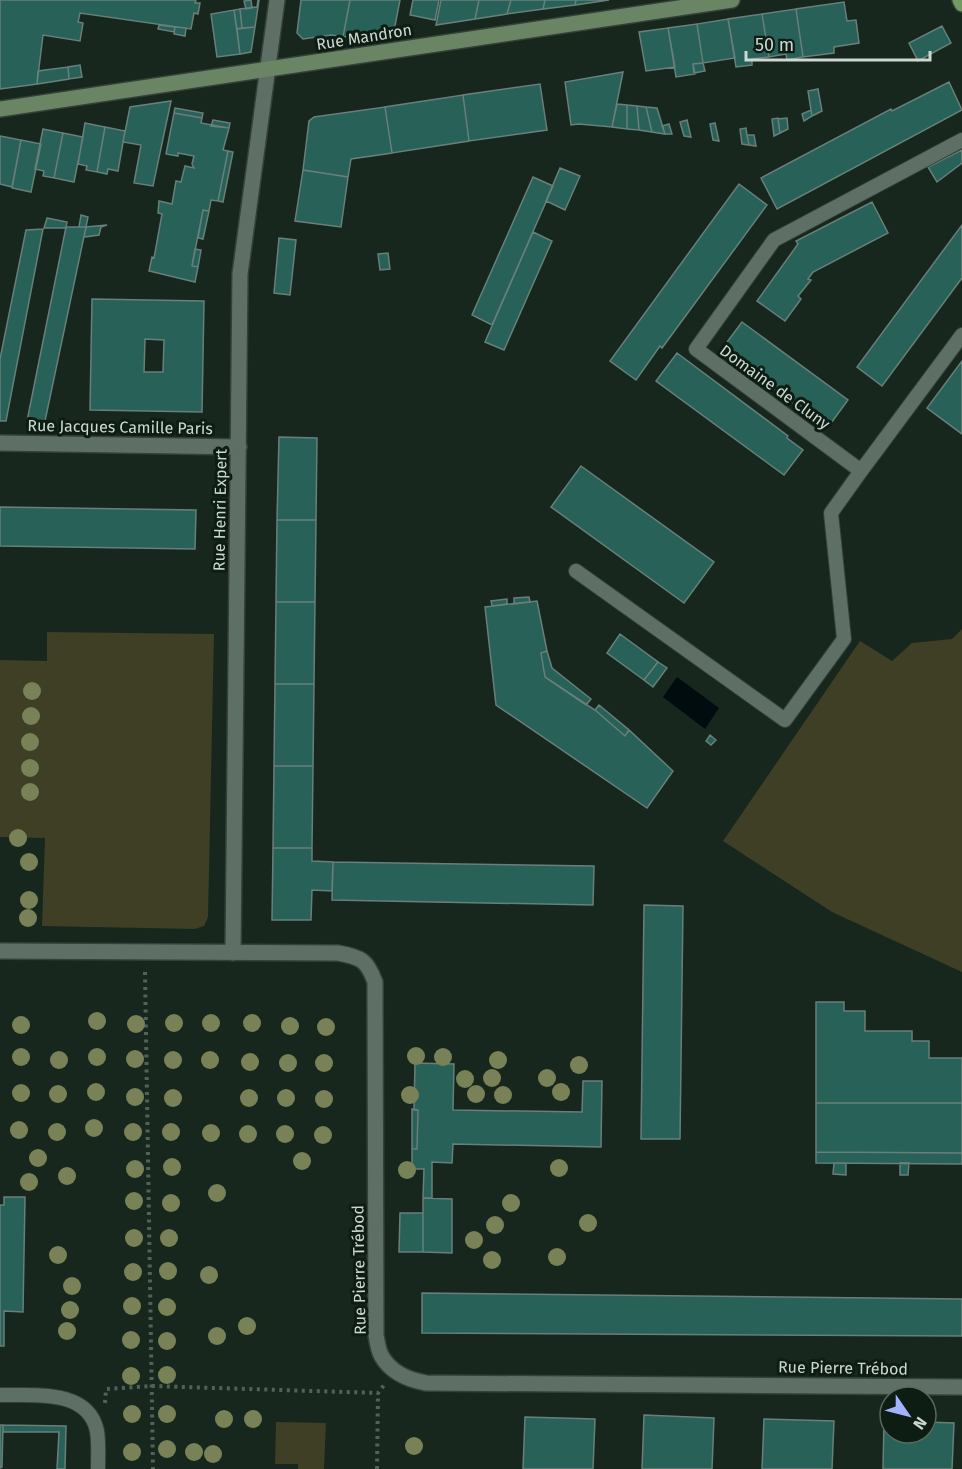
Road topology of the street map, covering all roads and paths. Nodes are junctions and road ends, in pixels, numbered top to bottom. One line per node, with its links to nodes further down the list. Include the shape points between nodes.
1 (277, 0): 5 (street, Rue Henri Expert)
2 (732, 0): 5 (street, Rue Mandron)
3 (960, 0): 4 (main road)
4 (962, 4)
5 (268, 70): 6 (street, Rue Mandron); 10 (street, Rue Henri Expert, via 240,274)
6 (0, 109)
7 (962, 140): 11 (lane, Domaine de Cluny, via 774,240 696,349)
8 (962, 335): 11 (lane)
9 (0, 443): 10 (street, Rue Jacques Camille Paris)
10 (239, 447): 15 (street, Rue Henri Expert)
11 (861, 471): 12 (lane, via 831,513 844,639 785,720)
12 (576, 571)
13 (0, 951): 14 (street, Rue Pierre Trébod)
14 (145, 953): 15 (street, Rue Pierre Trébod); 17 (path)
15 (233, 953): 16 (street, Rue Pierre Trébod, via 357,956 369,967 375,982 376,1335 381,1355)
16 (395, 1371): 18 (street, Rue Pierre Trébod, via 426,1383); 19 (path)
17 (151, 1386): 19 (path); 21 (path, via 106,1389 105,1408); 23 (path)
18 (962, 1387)
19 (378, 1393): 24 (path)
20 (0, 1395): 21 (lane, via 67,1398)
21 (93, 1419): 22 (lane)
22 (98, 1469)
23 (153, 1469)
24 (377, 1469)

